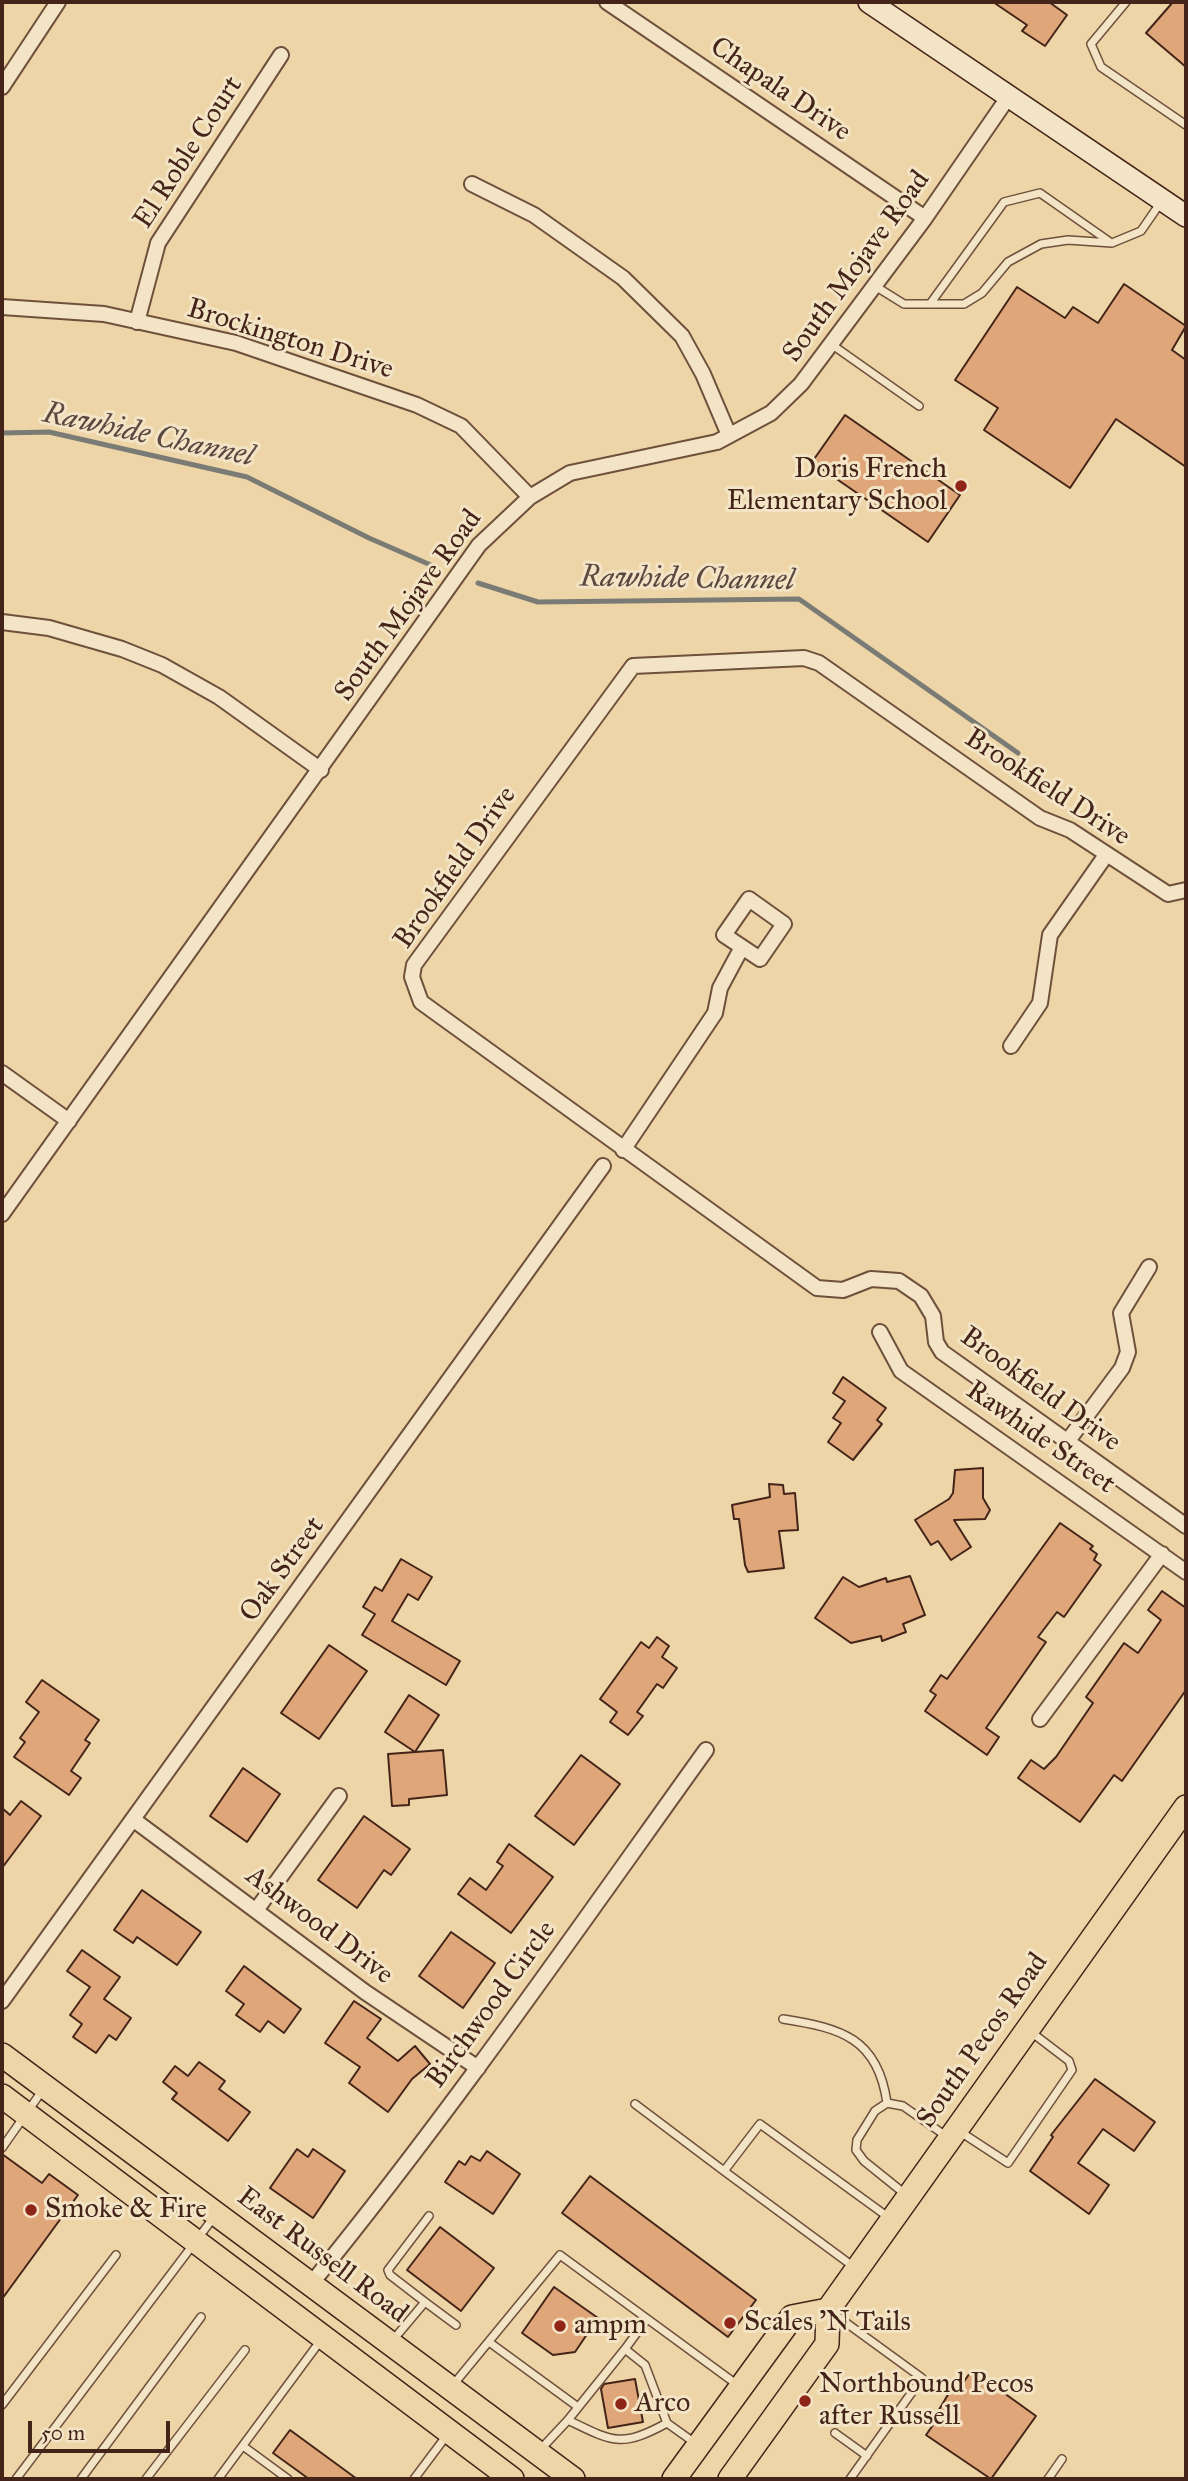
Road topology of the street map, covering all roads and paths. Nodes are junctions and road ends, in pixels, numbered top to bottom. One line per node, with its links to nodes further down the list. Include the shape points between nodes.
1 (58, 2): 6 (street)
2 (607, 2): 12 (street, Chapala Drive)
3 (869, 2): 7 (main road)
4 (1126, 2): 8 (lane, via 1091,44 1101,67)
5 (281, 55): 17 (street, El Roble Court, via 158,243)
6 (2, 87)
7 (1009, 96): 10 (main road); 12 (street, South Mojave Road)
8 (1186, 125)
9 (472, 184): 20 (street, via 534,215 623,278 681,337)
10 (1163, 200): 11 (main road); 13 (lane, via 1141,231)
11 (1186, 216)
12 (925, 218): 14 (street, South Mojave Road)
13 (1112, 243): 15 (lane, via 1068,240 1041,244 1008,262 982,293 964,304); 15 (lane, via 1040,193 1004,202)
14 (875, 286): 15 (lane, via 904,304); 18 (street, South Mojave Road)
15 (930, 304)
16 (2, 307): 17 (street, Brockington Drive, via 104,314)
17 (137, 322): 21 (street, Brockington Drive, via 236,343 417,405 461,426)
18 (831, 344): 19 (lane); 20 (street, South Mojave Road, via 801,384 771,413)
19 (919, 406)
20 (729, 435): 21 (street, South Mojave Road, via 717,442 570,472)
21 (530, 497): 23 (street, South Mojave Road, via 480,545)
22 (2, 622): 23 (street, via 49,628 162,665 219,697)
23 (321, 770): 29 (street, South Mojave Road)
24 (1106, 855): 25 (street, Brookfield Drive, via 1168,894); 27 (street, via 1050,935 1040,1003); 30 (street, Brookfield Drive, via 1070,830 1040,818 819,663 804,658 634,666 414,965 412,977 421,1002)
25 (1186, 890)
26 (742, 947): 30 (street, via 720,988 715,1013)
27 (1011, 1046)
28 (2, 1073): 29 (street)
29 (69, 1121): 32 (street, South Mojave Road)
30 (623, 1150): 35 (street, Brookfield Drive, via 817,1288 843,1290 871,1279 899,1282 921,1296 933,1316 942,1352)
31 (603, 1166): 43 (street, Oak Street)
32 (2, 1214)
33 (1149, 1267): 35 (street, via 1121,1313 1128,1352 1122,1368)
34 (880, 1332): 37 (street, Rawhide Street, via 901,1371)
35 (1068, 1443): 36 (street, Brookfield Drive)
36 (1186, 1526)
37 (1162, 1555): 38 (street, Rawhide Street); 39 (street)
38 (1186, 1572)
39 (1040, 1719)
40 (706, 1750): 49 (street, Birchwood Circle)
41 (339, 1796): 44 (street)
42 (1186, 1807): 47 (main road, South Pecos Road)
43 (134, 1820): 44 (street, Ashwood Drive); 45 (street, Oak Street)
44 (257, 1909): 49 (street, Ashwood Drive, via 365,1992)
45 (2, 2001)
46 (783, 2019): 52 (lane, via 825,2026 858,2043 877,2061)
47 (1028, 2029): 55 (main road, South Pecos Road); 55 (lane, via 1069,2061 1072,2070 1008,2163)
48 (2, 2055): 50 (main road, East Russell Road)
49 (478, 2068): 65 (street, Birchwood Circle)
50 (45, 2087): 54 (lane); 59 (main road, East Russell Road)
51 (2, 2095): 54 (main road)
52 (887, 2103): 55 (lane, via 903,2106); 58 (lane, via 875,2111 856,2150)
53 (635, 2104): 57 (lane)
54 (26, 2114): 56 (lane); 62 (main road)
55 (953, 2134): 58 (main road, South Pecos Road)
56 (2, 2148)
57 (724, 2171): 61 (lane, via 760,2123); 64 (lane)
58 (909, 2196): 61 (main road, South Pecos Road)
59 (216, 2214): 62 (lane); 65 (main road, East Russell Road)
60 (429, 2216): 66 (lane, via 388,2270)
61 (892, 2220): 64 (main road, South Pecos Road)
62 (196, 2242): 71 (main road); 89 (lane)
63 (116, 2255): 78 (lane)
64 (856, 2269): 67 (main road, South Pecos Road)
65 (311, 2284): 73 (main road, East Russell Road)
66 (425, 2302): 70 (lane); 73 (lane)
67 (828, 2310): 76 (main road, via 792,2317); 87 (lane, via 922,2378); 98 (main road, via 827,2344)
68 (201, 2317): 90 (lane)
69 (647, 2319): 72 (lane, via 559,2255); 74 (lane); 76 (lane)
70 (456, 2325)
71 (324, 2337): 82 (main road); 85 (lane)
72 (489, 2342): 77 (lane); 79 (lane)
73 (390, 2343): 77 (main road, East Russell Road)
74 (625, 2349): 79 (lane); 81 (lane, via 645,2365)
75 (245, 2350): 91 (lane)
76 (741, 2387): 84 (main road)
77 (451, 2388): 86 (main road, East Russell Road)
78 (2, 2406)
79 (578, 2407): 80 (lane)
80 (568, 2420): 81 (lane, via 610,2441 640,2437); 86 (lane)
81 (667, 2423): 84 (lane)
82 (449, 2432): 94 (lane); 95 (main road)
83 (835, 2433): 87 (lane)
84 (699, 2445): 97 (main road)
85 (243, 2446): 92 (lane); 93 (lane)
86 (537, 2453): 96 (main road, East Russell Road)
87 (867, 2456): 99 (lane)
88 (1062, 2459): 100 (lane)
89 (16, 2479)
90 (81, 2479)
91 (146, 2479)
92 (218, 2479)
93 (288, 2479)
94 (414, 2479)
95 (512, 2479)
96 (573, 2479)
97 (674, 2479)
98 (730, 2479)
99 (850, 2479)
100 (1048, 2479)

